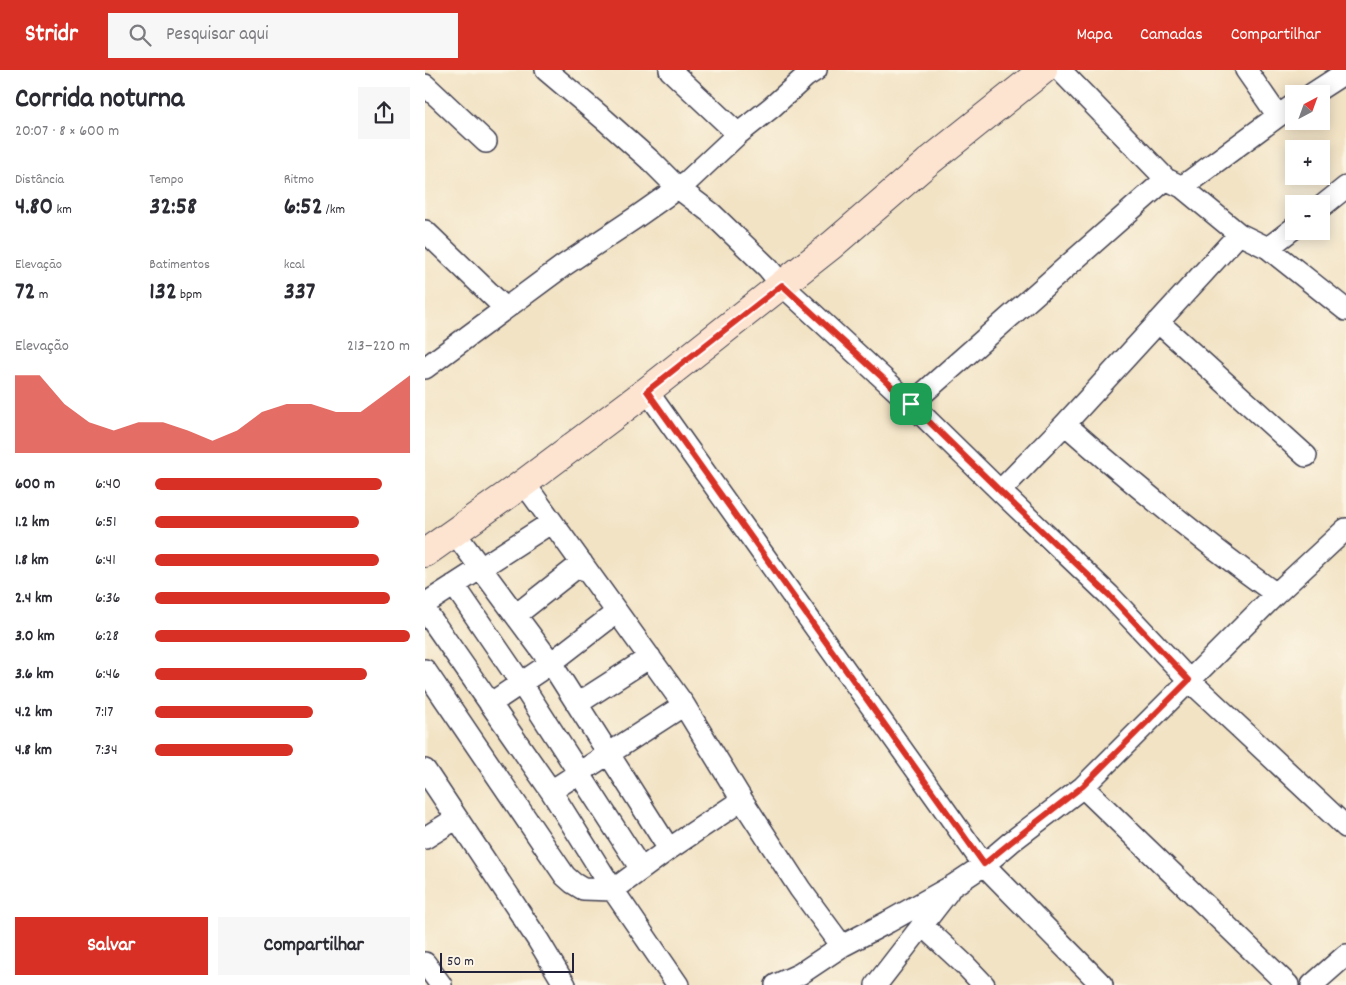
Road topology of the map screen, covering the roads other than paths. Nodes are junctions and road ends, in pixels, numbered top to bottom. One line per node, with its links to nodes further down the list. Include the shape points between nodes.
1 (546, 70): 16 (street)
2 (670, 70): 12 (street)
3 (1043, 70): 22 (street)
4 (1060, 70): 14 (street)
5 (1246, 70): 10 (street)
6 (807, 72): 12 (street, via 772,107)
7 (1346, 72): 9 (street)
8 (425, 85): 13 (street)
9 (1326, 85)
10 (1285, 110)
11 (1285, 112): 14 (street)
12 (738, 134): 16 (street)
13 (486, 142)
14 (1174, 183): 19 (street); 28 (street)
15 (1346, 187): 17 (street)
16 (678, 188): 22 (street, via 711,213); 23 (street)
17 (1330, 199)
18 (425, 232): 23 (street)
19 (1239, 234): 21 (street); 25 (street)
20 (1285, 235): 21 (street)
21 (1268, 248): 24 (street)
22 (782, 285): 27 (street); 28 (street)
23 (505, 308): 26 (street)
24 (1346, 310)
25 (1158, 322): 29 (street); 30 (street)
26 (428, 361)
27 (647, 391): 31 (street); 63 (street)
28 (911, 404): 32 (street)
29 (1065, 424): 32 (street); 40 (street, via 1126,478)
30 (1306, 456)
31 (524, 483): 33 (street); 34 (street)
32 (1000, 491): 48 (street, via 1109,595)
33 (552, 522): 37 (street); 38 (street)
34 (454, 532): 36 (street); 38 (street)
35 (1341, 542): 40 (street)
36 (425, 553)
37 (582, 562): 43 (street); 44 (street)
38 (481, 569): 39 (street); 44 (street)
39 (455, 585): 41 (street); 49 (street)
40 (1276, 594): 48 (street)
41 (425, 604)
42 (425, 610): 50 (street)
43 (617, 612): 45 (street); 46 (street)
44 (516, 616): 46 (street)
45 (649, 657): 51 (street); 52 (street)
46 (551, 663): 49 (street); 51 (street)
47 (425, 670): 66 (street, via 565,876 583,888)
48 (1189, 680): 56 (street); 60 (street)
49 (521, 683): 50 (street); 55 (street)
50 (490, 704): 57 (street)
51 (577, 704): 53 (street)
52 (684, 706): 53 (street); 58 (street)
53 (608, 755): 55 (street); 62 (street)
54 (425, 770): 59 (street)
55 (579, 774): 57 (street); 64 (street)
56 (1083, 786): 63 (street); 78 (street)
57 (551, 791): 66 (street)
58 (742, 800): 62 (street); 68 (street, via 800,890)
59 (457, 818): 61 (street); 72 (street, via 539,940)
60 (1346, 827)
61 (425, 838)
62 (669, 849): 64 (street)
63 (984, 864): 65 (street); 77 (street)
64 (641, 869): 66 (street)
65 (954, 885): 67 (street); 68 (street)
66 (613, 890): 73 (street)
67 (922, 925): 75 (street); 76 (street)
68 (842, 946): 74 (street, via 800,974)
69 (1346, 955): 79 (street)
70 (425, 963): 71 (street)
71 (441, 985)
72 (565, 985)
73 (678, 985)
74 (776, 985)
75 (876, 985)
76 (984, 985)
77 (1102, 985)
78 (1289, 985)
79 (1312, 985)

